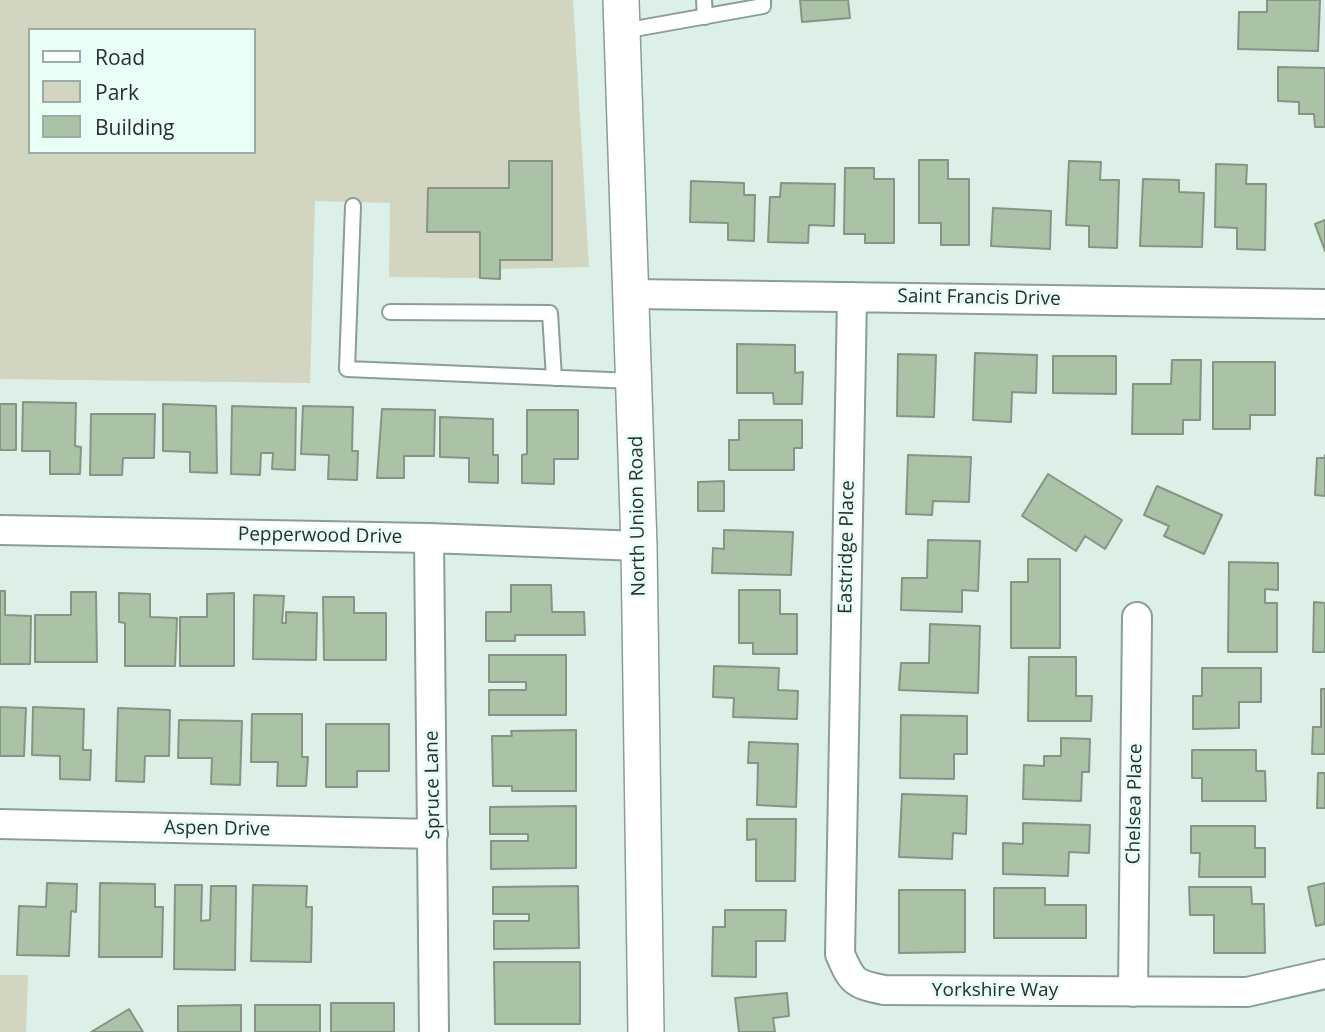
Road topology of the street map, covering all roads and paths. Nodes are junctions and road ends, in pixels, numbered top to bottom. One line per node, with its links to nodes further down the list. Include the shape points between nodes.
1 (704, 0): 4 (lane)
2 (763, 0): 4 (lane, via 763,6)
3 (622, 16): 4 (lane); 6 (street, North Union Road)
4 (705, 17)
5 (353, 206): 10 (lane, via 346,369)
6 (633, 294): 7 (street, Saint Francis Drive); 11 (street, North Union Road)
7 (852, 297): 8 (street, Saint Francis Drive); 16 (street, Eastridge Place)
8 (1325, 304)
9 (390, 312): 10 (lane, via 550,313)
10 (554, 378): 11 (lane)
11 (635, 381): 14 (street, North Union Road)
12 (0, 530): 13 (street, Pepperwood Drive)
13 (429, 538): 14 (street, Pepperwood Drive); 18 (street, Spruce Lane)
14 (639, 546): 22 (street, North Union Road)
15 (1137, 617): 20 (street, Chelsea Place)
16 (843, 796): 20 (street, Yorkshire Way, via 839,954 858,984 884,990)
17 (0, 824): 18 (street, Aspen Drive)
18 (433, 834): 21 (street, Spruce Lane)
19 (1325, 974): 20 (street, Yorkshire Way, via 1247,992)
20 (1133, 992)
21 (434, 1032)
22 (646, 1032)

